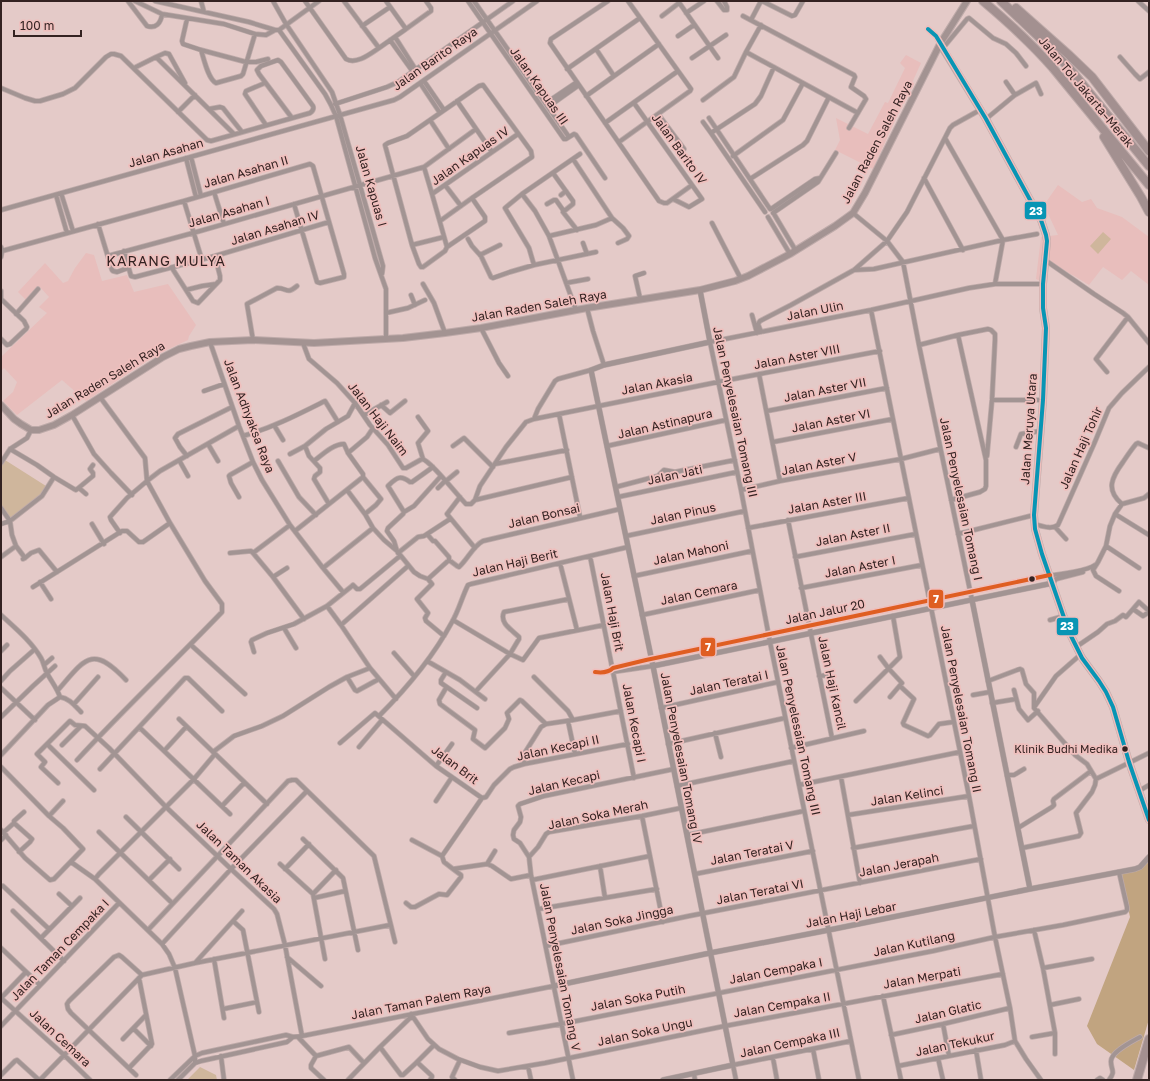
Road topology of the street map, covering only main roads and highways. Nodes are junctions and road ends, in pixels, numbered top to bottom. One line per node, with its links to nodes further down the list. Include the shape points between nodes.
1 (983, 1): 6 (highway, Jalan Tol Jakarta–Merak, via 1037,50)
2 (1001, 1): 8 (highway, Jalan Tol Jakarta–Merak, via 1070,69)
3 (1007, 1): 7 (highway, via 1092,77)
4 (967, 2): 5 (main road, Jalan Raden Saleh Raya)
5 (942, 46): 13 (main road, Jalan Raden Saleh Raya, via 852,213 793,252 741,279 700,290 640,298 445,333 386,339 210,342 179,349 163,357 72,415 45,429 31,430 14,419); 14 (main road, Jalan Meruya Utara, via 986,119 1041,220 1046,235 1043,284 1046,328 1034,524 1069,632 1080,655 1106,692 1113,707)
6 (1090, 114): 9 (highway, Jalan Tol Jakarta–Merak); 12 (highway)
7 (1149, 151)
8 (1149, 166)
9 (1133, 167): 10 (highway, Jalan Tol Jakarta–Merak); 11 (highway)
10 (1149, 185)
11 (1149, 188)
12 (1149, 212)
13 (1, 405)
14 (1147, 811): 15 (main road, Jalan Meruya Utara)
15 (1149, 820)
16 (1149, 1039): 17 (highway)
17 (1137, 1080)

